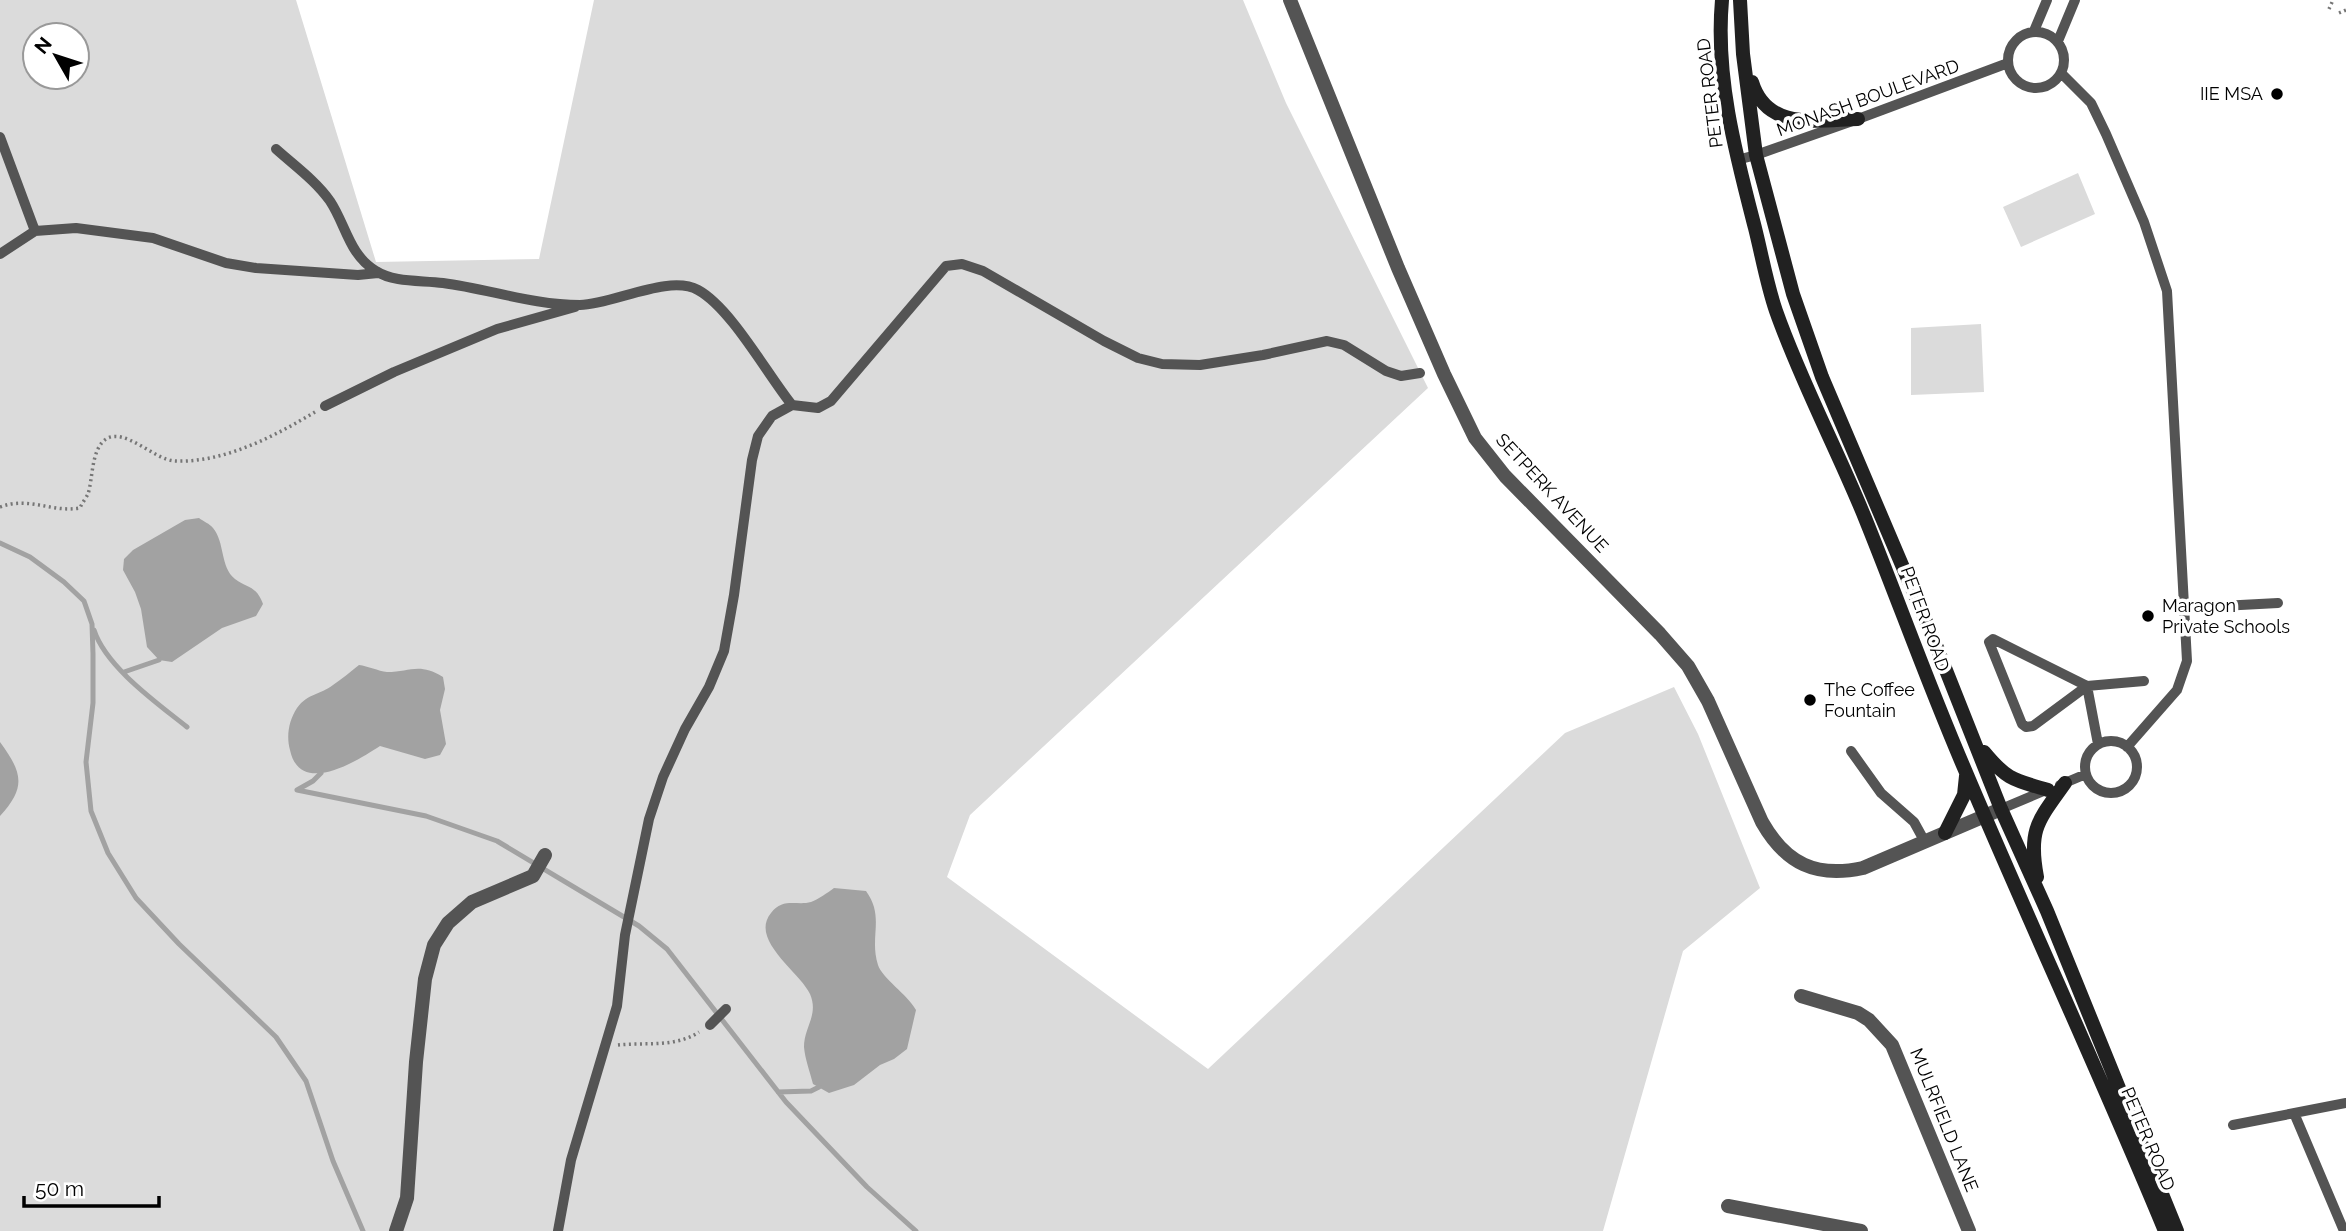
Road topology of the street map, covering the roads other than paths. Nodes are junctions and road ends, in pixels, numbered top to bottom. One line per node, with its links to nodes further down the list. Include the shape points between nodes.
1 (1290, 0): 38 (street, SETPERK AVENUE, via 1398,268 1475,438 1505,476 1682,658 1708,701 1773,841 1794,860 1823,871 1843,872)
2 (1722, 0): 15 (main road, PETER ROAD, via 1721,48)
3 (1740, 0): 8 (main road, PETER ROAD)
4 (2047, 0): 6 (lane)
5 (2074, 0): 7 (lane)
6 (2034, 32): 7 (lane); 9 (lane, via 2015,41)
7 (2058, 41): 10 (lane, via 2065,57)
8 (1743, 54): 11 (main road, via 1756,96 1783,117 1796,121); 14 (main road, PETER ROAD)
9 (2008, 63): 10 (lane, via 2015,79 2031,88 2048,86); 11 (lane, MONASH BOULEVARD)
10 (2061, 74): 24 (lane, via 2091,103 2144,222 2167,291)
11 (1858, 119): 14 (lane, MONASH BOULEVARD)
12 (0, 137): 16 (lane)
13 (276, 149): 18 (lane, via 317,185 351,246)
14 (1756, 155): 15 (lane, MONASH BOULEVARD); 27 (main road, PETER ROAD, via 1793,294 1822,377)
15 (1737, 160): 31 (main road, PETER ROAD, via 1775,309 1863,513)
16 (35, 231): 17 (lane); 18 (lane, via 76,228 153,238 226,263 256,268)
17 (0, 254)
18 (378, 273): 19 (lane)
19 (582, 305): 21 (lane, via 658,286 687,284 727,314); 22 (lane, via 486,333)
20 (1420, 373): 21 (lane, via 1401,376 1386,371 1344,345 1327,341 1200,365 1162,364 1104,341 1014,287 962,264 946,266 831,401 818,408)
21 (792, 405): 49 (lane, via 772,416 758,436 724,651 663,777 649,819 626,931 617,1006 571,1160)
22 (325, 406)
23 (2278, 603): 24 (lane)
24 (2184, 608): 29 (lane, via 2186,661 2177,690)
25 (2144, 681): 26 (lane)
26 (2087, 686): 26 (lane, via 2026,727 1989,642 1993,639); 28 (lane)
27 (1976, 743): 34 (main road, via 2009,778); 35 (main road, PETER ROAD)
28 (2098, 744): 29 (lane, via 2115,741); 32 (lane, via 2087,757)
29 (2127, 747): 32 (lane, via 2137,765 2127,787 2103,792)
30 (1851, 751): 38 (lane, via 1881,793 1914,822)
31 (1966, 774): 36 (main road, PETER ROAD); 37 (main road, via 1964,795)
32 (2086, 774): 33 (lane)
33 (2064, 783): 34 (lane); 40 (main road, via 2035,832 2032,852)
34 (2048, 790): 35 (lane)
35 (2001, 809): 36 (street); 40 (main road, PETER ROAD)
36 (1986, 816): 37 (street); 52 (main road, PETER ROAD)
37 (1945, 833): 38 (street)
38 (1925, 842)
39 (545, 855): 48 (street, via 533,876 472,902 448,923 434,945 425,979 416,1062 407,1198)
40 (2042, 900): 53 (main road, PETER ROAD)
41 (1801, 996): 51 (street, MULRFIELD LANE, via 1858,1013 1892,1045)
42 (726, 1009): 43 (lane)
43 (705, 1027)
44 (2346, 1103): 45 (lane)
45 (2294, 1113): 46 (lane); 54 (lane)
46 (2233, 1125)
47 (1728, 1206): 50 (street)
48 (396, 1231)
49 (558, 1231)
50 (1860, 1231)
51 (1969, 1231)
52 (2165, 1231)
53 (2177, 1231)
54 (2344, 1231)

